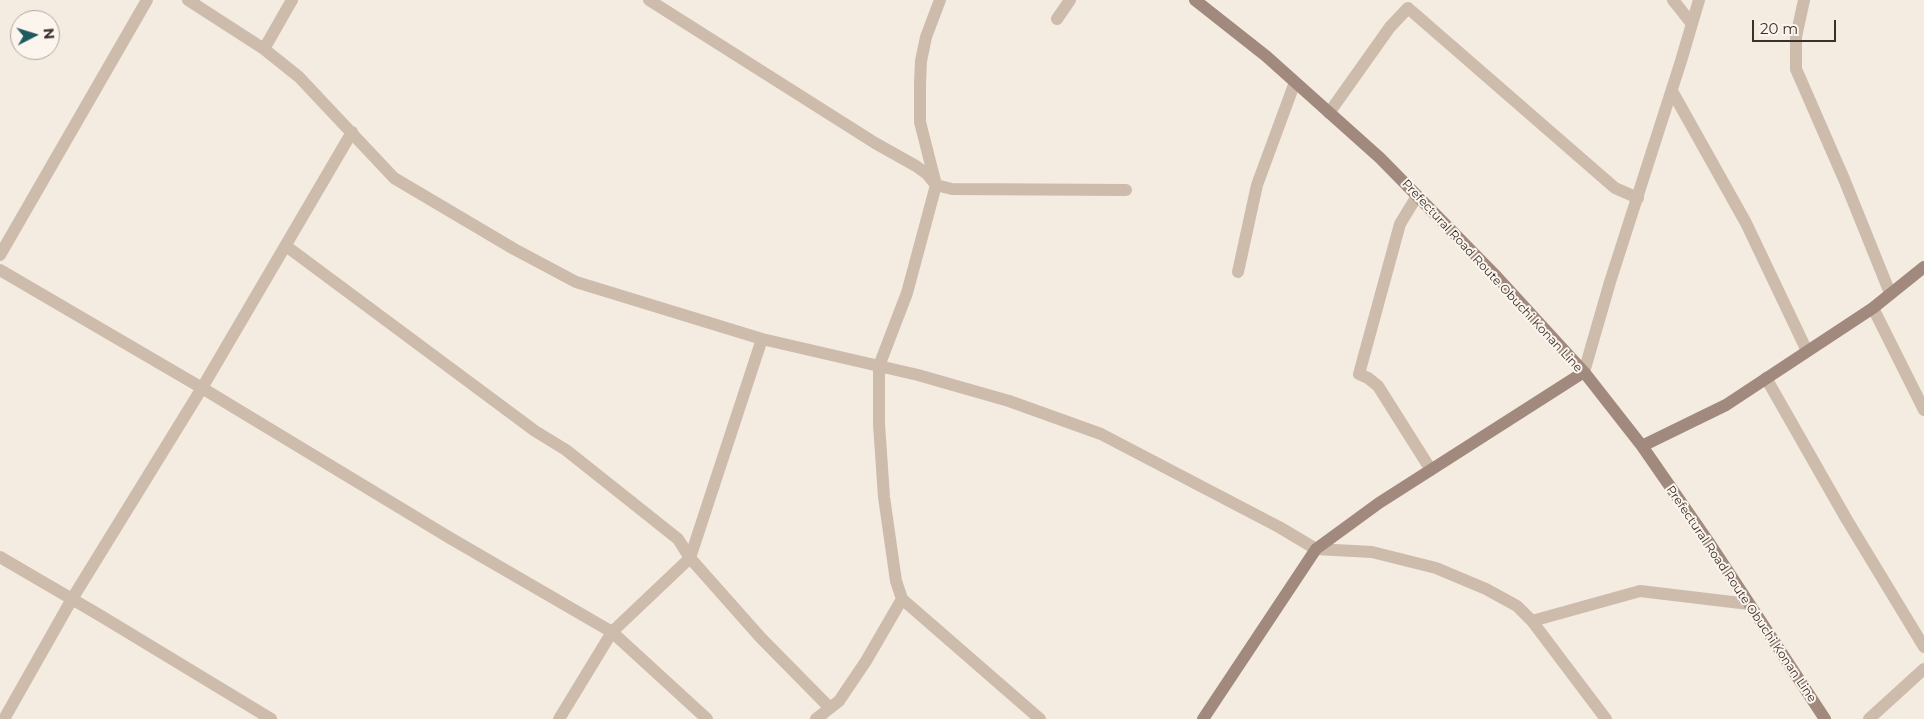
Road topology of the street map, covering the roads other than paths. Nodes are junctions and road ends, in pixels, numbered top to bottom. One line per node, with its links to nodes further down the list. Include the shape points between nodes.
1 (146, 0): 23 (street)
2 (188, 0): 13 (street)
3 (292, 0): 13 (street)
4 (649, 0): 18 (street, via 916,166)
5 (940, 0): 18 (street, via 926,37 920,84 920,122)
6 (1070, 0): 11 (street)
7 (1195, 0): 14 (main road, Prefectural Road Route Obuchi Konan Line)
8 (1673, 0): 12 (street)
9 (1699, 0): 12 (street)
10 (1804, 0): 27 (street, via 1796,37 1796,69)
11 (1057, 19)
12 (1692, 24): 15 (street)
13 (264, 49): 17 (street, via 299,77)
14 (1295, 82): 16 (main road, Prefectural Road Route Obuchi Konan Line); 26 (street, via 1257,185)
15 (1672, 91): 21 (street); 30 (street, via 1746,224)
16 (1329, 112): 20 (main road, Prefectural Road Route Obuchi Konan Line); 21 (street, via 1390,27 1408,8 1615,188)
17 (352, 132): 22 (street); 29 (street, via 394,178 576,282)
18 (936, 185): 19 (street, via 952,189); 31 (street, via 907,293)
19 (1126, 190)
20 (1417, 196): 32 (main road, Prefectural Road Route Obuchi Konan Line); 37 (street, via 1400,224 1359,374 1378,386)
21 (1638, 198): 32 (street)
22 (286, 246): 34 (street); 40 (street, via 566,450 678,539)
23 (0, 255)
24 (1924, 267): 27 (main road)
25 (0, 270): 34 (street)
26 (1238, 272)
27 (1890, 293): 28 (main road)
28 (1872, 308): 30 (main road); 35 (street)
29 (762, 339): 31 (street); 40 (street)
30 (1807, 351): 33 (main road)
31 (879, 366): 38 (street, via 1009,401 1100,434); 41 (street, via 884,497 896,581)
32 (1584, 372): 36 (main road, Prefectural Road Route Obuchi Konan Line); 37 (main road)
33 (1766, 378): 36 (main road, via 1726,405); 46 (street)
34 (202, 388): 42 (street); 45 (street)
35 (1924, 410)
36 (1642, 446): 43 (main road, Prefectural Road Route Obuchi Konan Line)
37 (1431, 470): 38 (main road)
38 (1316, 549): 44 (street, via 1372,552 1436,568 1517,606); 55 (main road)
39 (0, 557): 42 (street)
40 (690, 558): 45 (street); 48 (street)
41 (902, 598): 48 (street, via 855,677 839,701); 54 (street)
42 (72, 599): 49 (street); 50 (street)
43 (1749, 604): 44 (street, via 1640,591); 57 (main road, Prefectural Road Route Obuchi Konan Line)
44 (1532, 621): 56 (street)
45 (612, 632): 51 (street); 52 (street)
46 (1924, 646)
47 (1924, 669): 58 (street)
48 (830, 708): 53 (street)
49 (4, 719)
50 (271, 719)
51 (559, 719)
52 (706, 719)
53 (816, 719)
54 (1040, 719)
55 (1203, 719)
56 (1606, 719)
57 (1825, 719)
58 (1869, 719)

